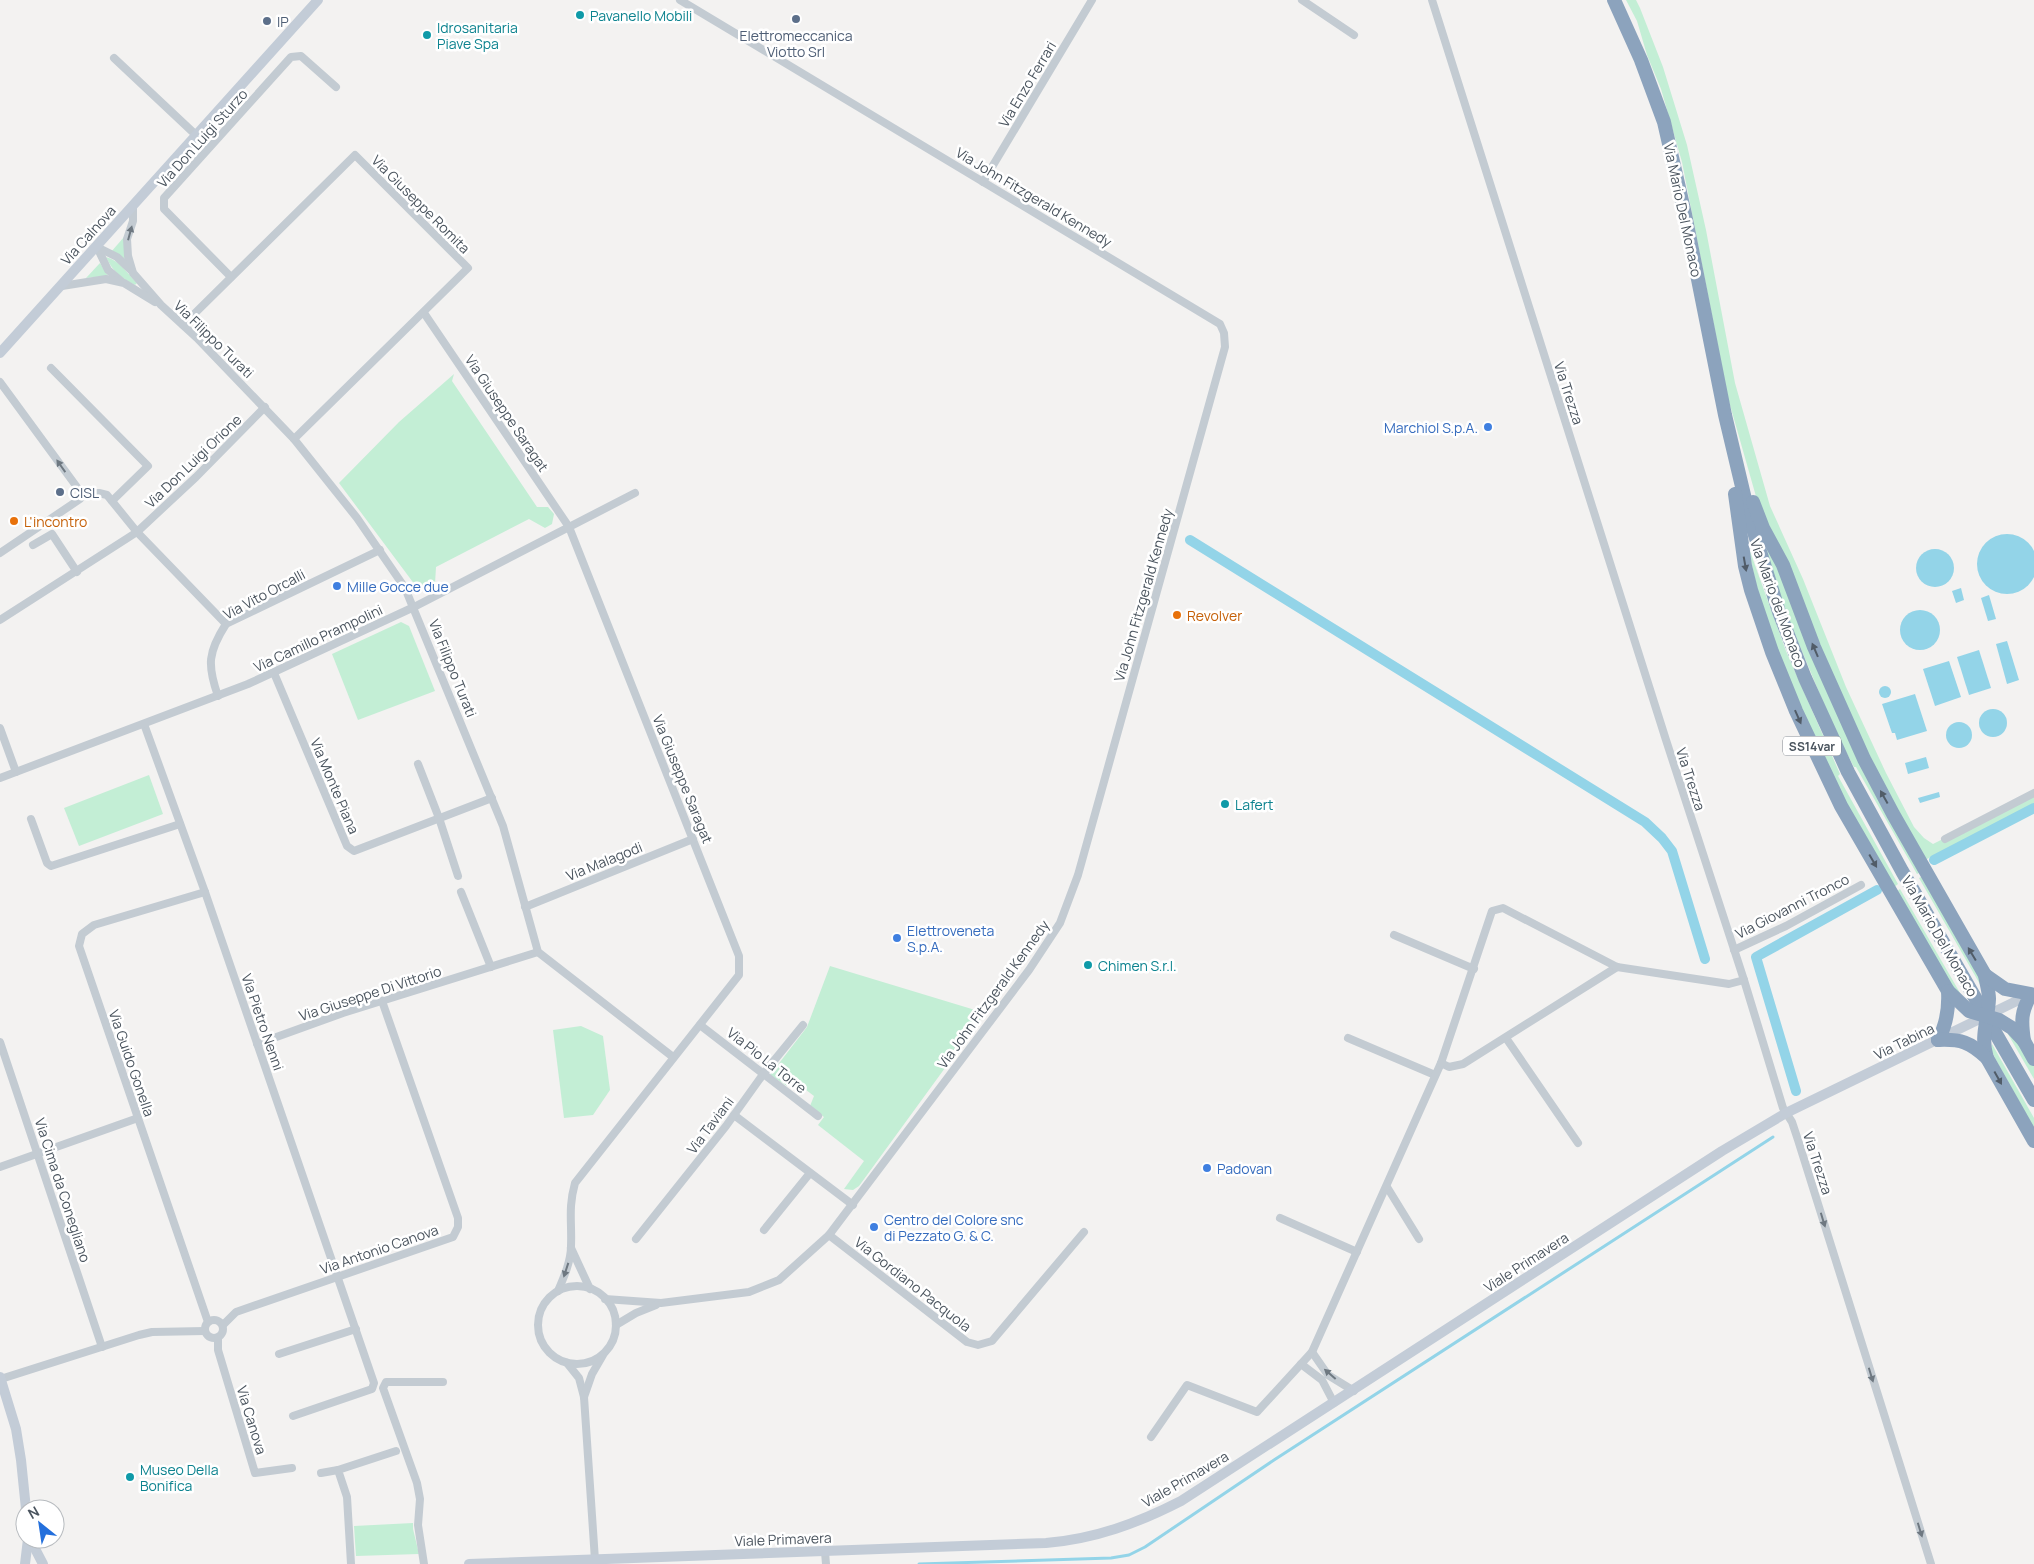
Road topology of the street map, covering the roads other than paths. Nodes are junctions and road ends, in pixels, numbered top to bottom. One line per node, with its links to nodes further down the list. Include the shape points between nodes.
1 (318, 0): 10 (main road, Via Calnova)
2 (680, 0): 11 (street, Via John Fitzgerald Kennedy)
3 (1092, 0): 11 (street, Via Enzo Ferrari)
4 (1302, 0): 7 (street)
5 (1432, 0): 60 (street, Via Trezza)
6 (1614, 0): 25 (highway, Via Mario Del Monaco, via 1642,60 1664,122)
7 (1354, 35)
8 (114, 58): 10 (street)
9 (336, 87): 15 (street, Via Don Luigi Sturzo, via 301,56 291,57 164,198 164,209)
10 (197, 136): 12 (main road, Via Calnova)
11 (983, 182): 96 (street, Via John Fitzgerald Kennedy, via 1220,324 1225,347 1078,875 1060,923 1029,970)
12 (133, 207): 13 (main road, Via Calnova); 14 (street, Via Filippo Turati, one-way to 12, via 127,239)
13 (96, 247): 14 (street, Via Filippo Turati, via 117,257); 16 (street, Via Filippo Turati, via 108,270); 17 (main road, Via Calnova)
14 (133, 273): 18 (street, Via Filippo Turati)
15 (232, 277): 19 (street, Via Giuseppe Romita, via 355,155 468,268); 20 (street, Via Giuseppe Romita)
16 (124, 283): 17 (street, Via Filippo Turati, via 106,279); 18 (street, Via Filippo Turati)
17 (62, 286): 21 (main road, Via Calnova)
18 (161, 305): 20 (street, Via Filippo Turati)
19 (424, 313): 26 (street, Via Giuseppe Romita); 30 (street, Via Giuseppe Saragat)
20 (183, 325): 24 (street, Via Filippo Turati)
21 (0, 353)
22 (51, 368): 29 (street, via 148,466)
23 (0, 382): 28 (street, one-way to 23)
24 (265, 407): 26 (street, Via Filippo Turati); 31 (street, Via Don Luigi Orione, via 196,478)
25 (1728, 428): 45 (highway, Via Mario del Monaco, via 1748,516 1778,612); 65 (highway, SS14var, one-way to 25, via 1853,736 1783,565 1755,510); 67 (highway, SS14var, one-way to 67, via 1745,566 1772,652 1840,806)
26 (294, 439): 33 (street, Via Filippo Turati)
27 (635, 492): 30 (street, Via Camillo Prampolini)
28 (82, 494): 29 (street, via 99,493); 34 (street, via 80,499)
29 (109, 498): 31 (street)
30 (569, 527): 36 (street, Via Camillo Prampolini); 52 (street, Via Giuseppe Saragat)
31 (137, 532): 35 (street, Via Don Luigi Orione); 38 (street)
32 (33, 545): 35 (street, via 52,534)
33 (380, 550): 36 (street, Via Filippo Turati); 38 (street, Via Vito Orcalli)
34 (0, 553)
35 (76, 572): 37 (street, Via Don Luigi Orione)
36 (414, 607): 39 (street, Via Camillo Prampolini); 48 (street, Via Filippo Turati)
37 (0, 620)
38 (226, 624): 40 (street, Via Vito Orcalli, via 214,645 211,660 211,676)
39 (274, 673): 40 (street, Via Camillo Prampolini); 49 (street, Via Monte Piana, via 347,846 354,851)
40 (218, 696): 41 (street, Via Camillo Prampolini)
41 (144, 724): 44 (street, Via Camillo Prampolini); 51 (street, Via Pietro Nenni)
42 (0, 728): 44 (street)
43 (418, 764): 49 (street)
44 (16, 772): 46 (street, Via Camillo Prampolini)
45 (1848, 772): 85 (highway, Via Mario Del Monaco)
46 (0, 778)
47 (2034, 793): 53 (street)
48 (492, 798): 49 (street, Via Monte Piana); 58 (street, Via Filippo Turati)
49 (439, 818): 54 (street)
50 (31, 819): 51 (street, via 51,866)
51 (180, 824): 56 (street, Via Pietro Nenni)
52 (693, 839): 58 (street, Via Malagodi); 71 (street, Via Giuseppe Saragat, via 739,956 739,975)
53 (1945, 839)
54 (458, 876)
55 (1861, 884): 60 (street, Via Giovanni Tronco, via 1786,926)
56 (204, 892): 78 (street, Via Pietro Nenni); 89 (street, Via Guido Gonella, via 94,926 82,934 79,946)
57 (461, 892): 62 (street)
58 (525, 907): 61 (street, Via Filippo Turati)
59 (1394, 935): 64 (street)
60 (1734, 950): 66 (street, Via Trezza)
61 (538, 952): 62 (street, Via Giuseppe Di Vittorio); 79 (street)
62 (491, 967): 69 (street, Via Giuseppe Di Vittorio)
63 (1617, 967): 64 (street, via 1503,908 1492,911); 66 (street, via 1729,984); 74 (street)
64 (1474, 968): 82 (street)
65 (1985, 975): 68 (highway, SS14var, via 2005,989); 70 (highway, SS14var, via 1989,999)
66 (1744, 980): 86 (street, Via Trezza)
67 (1948, 990): 70 (highway, SS14var, via 1968,1011); 75 (highway, via 1949,1007)
68 (2033, 993): 70 (main road, Via Tabina); 76 (highway, SS14var, via 2024,1006 2021,1019)
69 (382, 1001): 78 (street, Via Giuseppe Di Vittorio); 105 (street, Via Antonio Canova, via 458,1218 458,1227 453,1237)
70 (1986, 1016): 75 (main road, Via Tabina); 76 (highway, SS14var, via 2006,1024); 80 (highway, SS14var, via 1983,1038)
71 (700, 1025): 79 (street, Via Giuseppe Saragat); 83 (street, Via Pio La Torre)
72 (803, 1025): 83 (street, Via Taviani)
73 (1348, 1038): 84 (street)
74 (1506, 1038): 82 (street, via 1463,1064 1449,1067); 91 (street)
75 (1938, 1040): 80 (highway, SS14var, via 1962,1040); 86 (main road, Via Tabina)
76 (2024, 1040): 81 (highway, SS14var)
77 (0, 1042): 92 (street, Via Cima da Conegliano)
78 (257, 1044): 105 (street, Via Pietro Nenni)
79 (673, 1057): 103 (street, Via Giuseppe Saragat, via 575,1183 570,1201)
80 (1987, 1058): 90 (highway, SS14var, one-way to 90)
81 (2034, 1059)
82 (1441, 1063): 84 (street)
83 (764, 1073): 87 (street, Via Taviani); 88 (street, Via Pio La Torre)
84 (1435, 1075): 95 (street)
85 (2034, 1100)
86 (1786, 1113): 124 (main road, Viale Primavera); 144 (street, Via Trezza, one-way to 144, via 1798,1140)
87 (734, 1115): 94 (street); 101 (street, Via Taviani)
88 (818, 1116)
89 (138, 1118): 92 (street); 110 (street, Via Guido Gonella)
90 (2034, 1141)
91 (1578, 1143)
92 (39, 1155): 93 (street); 116 (street, Via Cima da Conegliano)
93 (0, 1167)
94 (810, 1173): 96 (street); 98 (street)
95 (1387, 1187): 102 (street); 104 (street)
96 (853, 1205): 100 (street, Via John Fitzgerald Kennedy)
97 (1280, 1218): 104 (street)
98 (764, 1230)
99 (1084, 1232): 100 (street, Via Gordiano Pacquola, via 992,1341 978,1345 967,1342)
100 (829, 1235): 109 (street, Via John Fitzgerald Kennedy, via 779,1280 750,1292)
101 (636, 1239)
102 (1419, 1239)
103 (571, 1248): 106 (street, Via Giuseppe Saragat); 107 (street, Via Giuseppe Saragat, one-way to 107)
104 (1357, 1252): 118 (street)
105 (338, 1277): 111 (street, Via Antonio Canova, via 236,1312); 113 (street, Via Pietro Nenni)
106 (590, 1289): 107 (street, via 575,1286); 108 (street, Via John Fitzgerald Kennedy)
107 (558, 1291): 120 (street, via 548,1298 540,1312 538,1333 547,1352)
108 (605, 1299): 109 (street, Via John Fitzgerald Kennedy); 112 (street, via 613,1311)
109 (660, 1303): 112 (street, Via John Fitzgerald Kennedy)
110 (208, 1322): 111 (street, via 215,1320); 114 (street)
111 (223, 1325): 115 (street, Via Canova, via 224,1331)
112 (616, 1325): 117 (street, via 613,1339)
113 (356, 1329): 119 (street); 127 (street, Via Pietro Nenni, via 374,1383 372,1389)
114 (205, 1331): 115 (street, via 210,1338); 116 (street, via 152,1332)
115 (218, 1338): 130 (street, Via Canova, via 218,1350 255,1473)
116 (102, 1347): 122 (street)
117 (605, 1352): 120 (street, via 587,1363); 125 (street)
118 (1312, 1352): 121 (street); 124 (street, one-way to 118, via 1328,1375)
119 (279, 1354)
120 (567, 1363): 125 (street, via 578,1378)
121 (1301, 1364): 126 (street, via 1322,1380); 128 (street, via 1257,1412 1187,1385)
122 (0, 1378): 133 (main road, via 16,1429)
123 (444, 1382): 142 (street, via 386,1382 383,1388 418,1491 418,1525)
124 (1354, 1390): 126 (main road, Viale Primavera)
125 (584, 1396): 137 (street)
126 (1334, 1403): 136 (main road, Viale Primavera, via 1181,1501 1134,1524 1093,1536 1046,1543)
127 (293, 1416)
128 (1151, 1437)
129 (396, 1451): 131 (street)
130 (292, 1468)
131 (338, 1470): 132 (street); 141 (street, via 347,1497)
132 (321, 1473)
133 (25, 1499)
134 (27, 1549): 139 (main road)
135 (35, 1549): 140 (main road)
136 (826, 1558): 138 (main road, Viale Primavera)
137 (595, 1560): 138 (main road, Viale Primavera); 143 (main road, Viale Primavera)
138 (622, 1561)
139 (25, 1564)
140 (43, 1564)
141 (351, 1564)
142 (424, 1564)
143 (469, 1564)
144 (1931, 1564)

